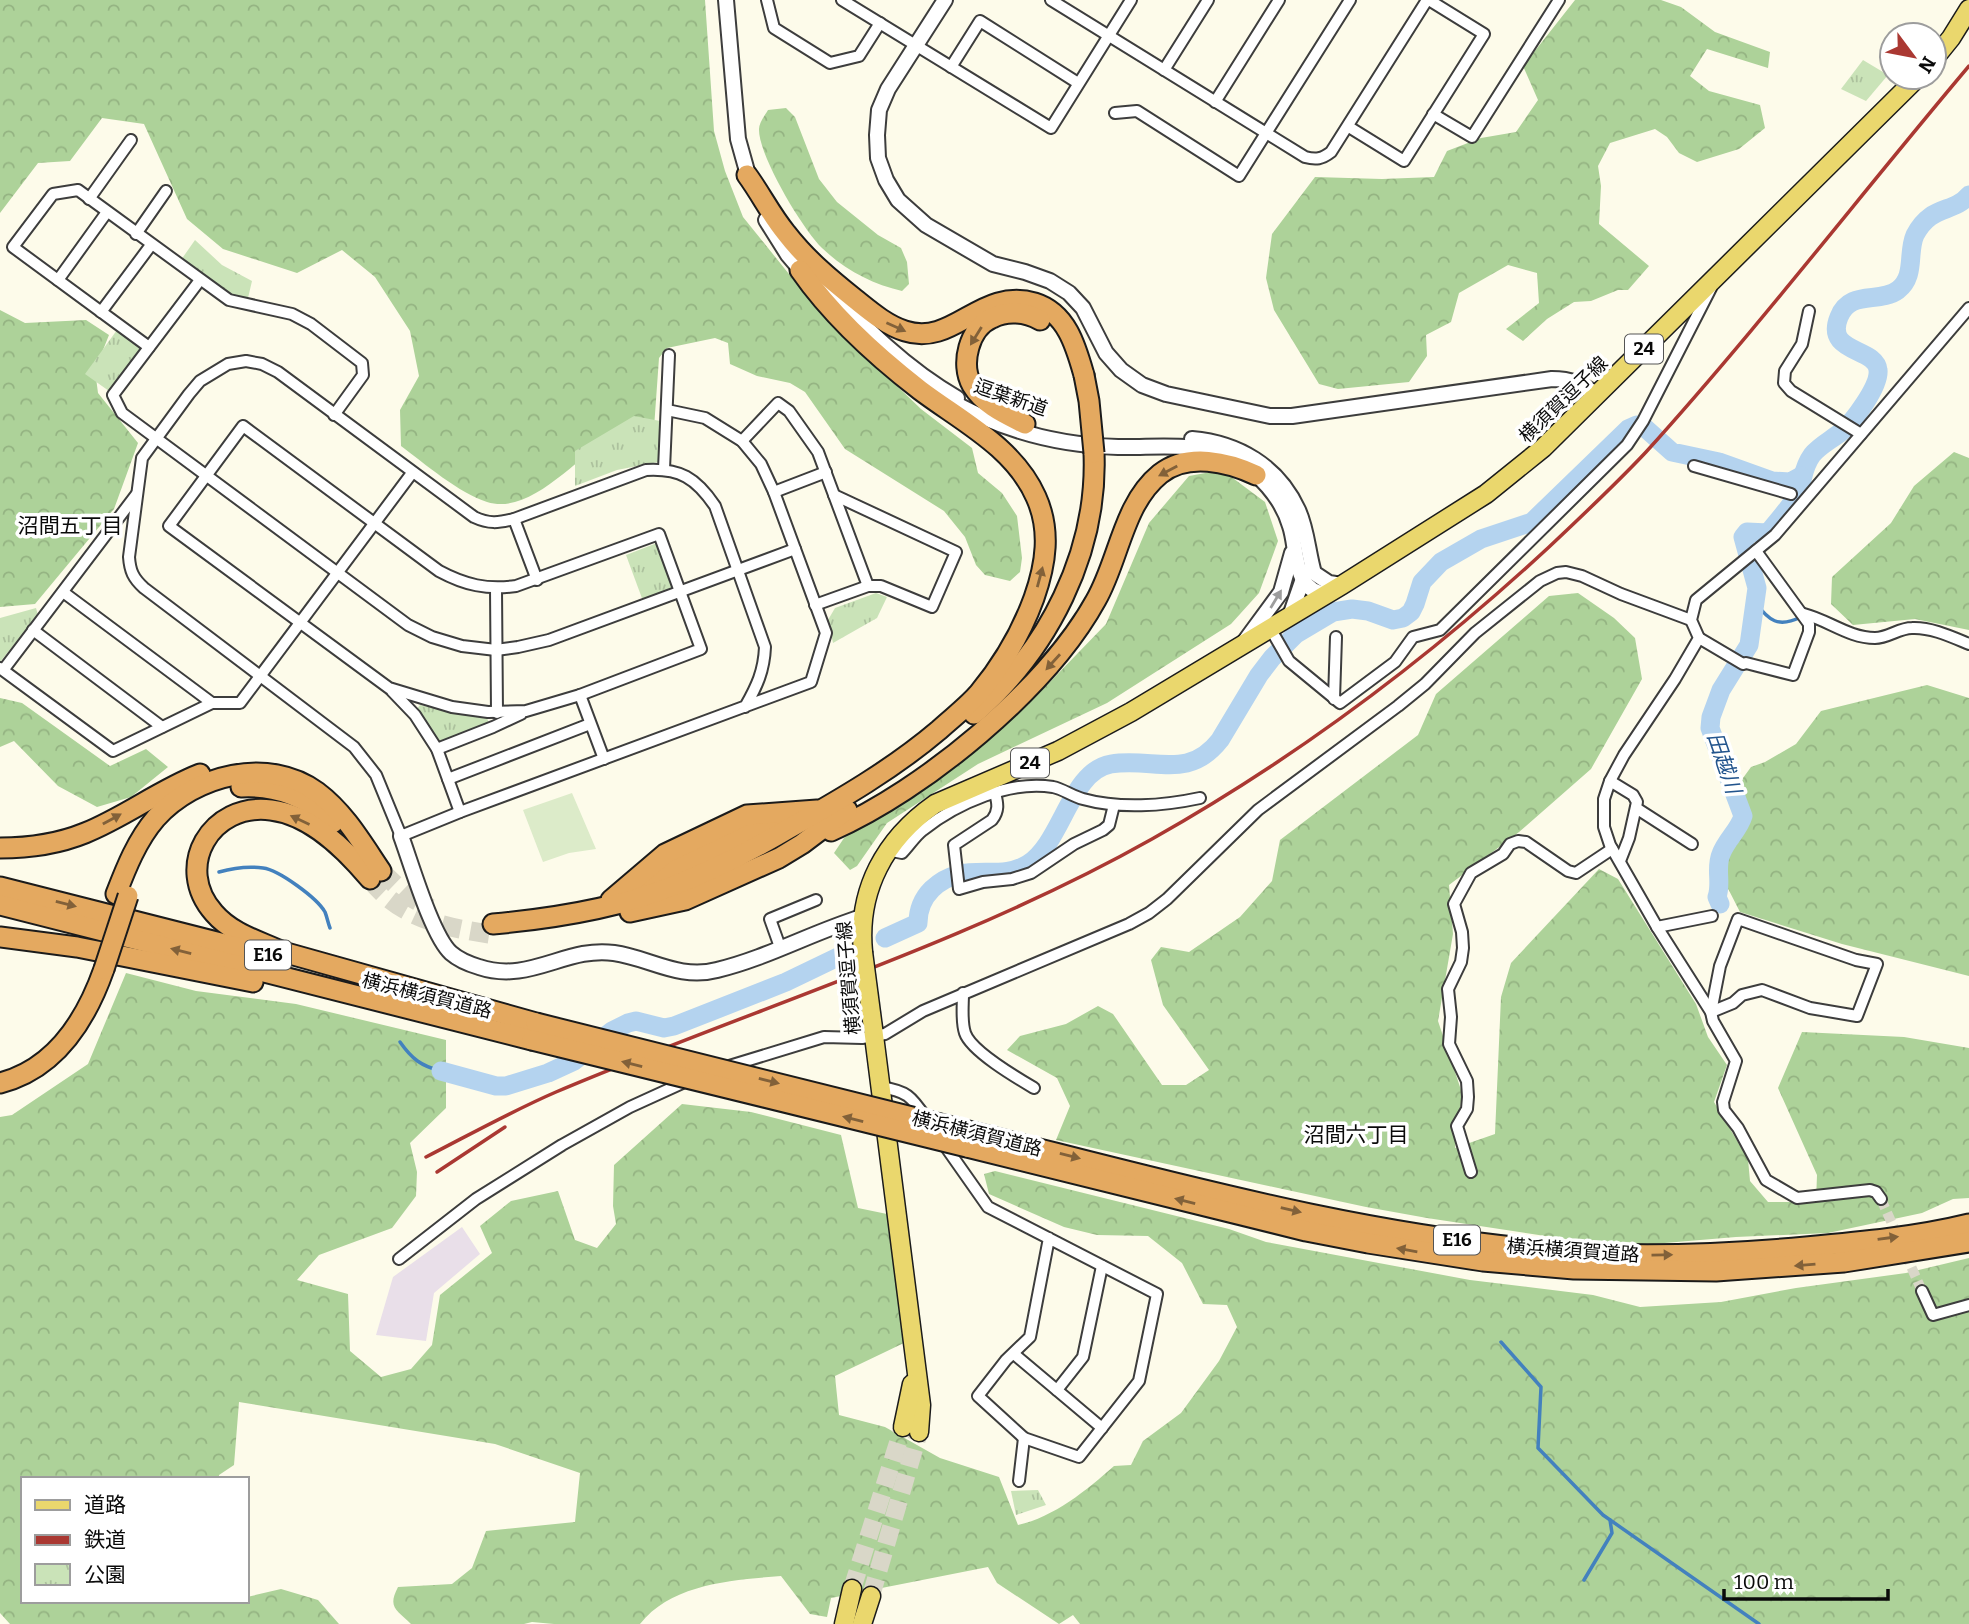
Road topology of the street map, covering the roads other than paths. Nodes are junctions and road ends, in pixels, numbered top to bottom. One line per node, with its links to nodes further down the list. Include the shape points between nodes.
1 (726, 0): 27 (street, 逗葉新道, via 738,139)
2 (767, 0): 13 (street, via 774,28 830,63 859,56)
3 (842, 0): 13 (street)
4 (944, 0): 16 (street)
5 (1130, 0): 14 (street)
6 (1208, 0): 18 (street)
7 (1279, 0): 21 (street)
8 (1350, 0): 25 (street)
9 (1428, 0): 23 (street, via 1484,34); 24 (street)
10 (1559, 0): 23 (street, via 1472,137)
11 (1056, 1): 14 (street)
12 (1969, 9): 15 (main road)
13 (880, 23): 16 (street)
14 (1108, 35): 18 (street); 19 (street)
15 (1948, 42)
16 (916, 46): 17 (street); 43 (street, via 879,110 878,158 898,200 970,252 1050,281 1069,293 1083,309 1106,353 1142,386 1270,416 1552,379 1579,382)
17 (951, 67): 19 (street, via 1051,128); 19 (street, via 980,21)
18 (1164, 70): 21 (street)
19 (1078, 83)
20 (1904, 91): 34 (main road, 横須賀逗子線 / 24)
21 (1215, 102): 25 (street)
22 (1115, 113): 25 (street, via 1136,111 1239,176)
23 (1433, 114): 24 (street, via 1404,161)
24 (1349, 127): 25 (street, via 1331,152 1314,159)
25 (1266, 133)
26 (131, 140): 29 (street)
27 (747, 176): 33 (street, 逗葉新道, via 765,217); 42 (highway, one-way to 42, via 802,252 889,324 924,334 942,330 995,303 1025,300 1048,309 1068,330 1077,348); 46 (street, 逗葉新道, via 795,255 878,339 946,392)
28 (166, 191): 31 (street)
29 (89, 199): 30 (street); 35 (street, via 78,190 53,194 13,247)
30 (107, 212): 31 (street); 35 (street)
31 (136, 234): 32 (street)
32 (151, 245): 36 (street); 39 (street)
33 (800, 270): 56 (street, 逗葉新道, via 898,365 985,419 1056,441 1214,451); 90 (highway, one-way to 33, via 1019,631 1038,587 1045,529 1036,496 1008,457 893,368 817,295)
34 (1717, 277): 43 (main road, 横須賀逗子線 / 24); 92 (street, via 1627,444 1440,630 1413,637 1395,662 1340,703)
35 (58, 280): 39 (street)
36 (200, 280): 40 (street); 45 (street, via 229,300 292,314 362,363 363,375)
37 (1969, 308): 47 (street)
38 (1810, 311): 47 (street, via 1802,344 1785,371 1784,383)
39 (101, 312): 40 (street)
40 (149, 347): 48 (street, via 113,395 122,412)
41 (669, 355): 44 (street)
42 (1079, 375): 46 (highway, one-way to 46, via 1059,338 1030,315 991,318 981,327 968,352 971,384 985,401); 50 (highway, bridge, via 1090,401)
43 (1597, 395): 72 (main road, 横須賀逗子線 / 24, via 1543,449 1486,494)
44 (667, 410): 49 (street, via 705,418); 52 (street)
45 (334, 415): 48 (street, via 278,372 246,361 228,364 200,381); 54 (street)
46 (1025, 424): 63 (street, 逗葉新道, via 1059,433 1216,441 1237,448 1280,481 1299,511)
47 (1858, 432): 65 (street, via 1775,535)
48 (157, 438): 55 (street); 58 (street, via 142,458)
49 (742, 441): 53 (street, via 778,403 806,433); 57 (street, via 761,464)
50 (1089, 453): 90 (highway, via 1079,515 1061,578 1020,651); 111 (highway, via 1093,494 1080,553 1061,602 1030,654 992,698 949,735)
51 (1694, 466): 59 (street)
52 (663, 469): 61 (street, via 646,470); 66 (street, via 693,480 705,491)
53 (825, 472): 57 (street); 60 (street)
54 (412, 473): 61 (street, via 484,522); 62 (street)
55 (206, 475): 62 (street, via 243,426); 67 (street); 79 (street, via 169,526)
56 (1256, 475): 63 (street, 逗葉新道, via 1283,509); 111 (highway, one-way to 111, via 1207,461 1163,471 1135,505 1109,575 1083,623 1032,685 920,778 853,822)
57 (774, 492): 64 (street)
58 (138, 493): 73 (street); 88 (street, via 129,557 134,580)
59 (1791, 494)
60 (834, 495): 70 (street); 70 (street, via 956,552 932,607 881,586)
61 (514, 519): 68 (street)
62 (373, 524): 67 (street); 71 (street, via 439,572)
63 (1300, 545): 69 (street); 72 (street, via 1314,573); 85 (street, one-way to 63, via 1281,592)
64 (795, 550): 66 (street); 75 (street)
65 (1752, 554): 76 (street); 78 (street, via 1696,600)
66 (739, 570): 74 (street); 94 (street, via 765,647 759,682)
67 (336, 573): 79 (street); 86 (street, via 432,638)
68 (537, 580): 71 (street); 74 (street, via 659,534)
69 (1303, 581): 72 (street, via 1314,590); 77 (street)
70 (868, 586): 75 (street)
71 (496, 589): 86 (street)
72 (1334, 589): 77 (main road, 横須賀逗子線 / 24)
73 (62, 592): 80 (street); 93 (street)
74 (680, 592): 86 (street, via 549,640); 91 (street, via 702,649)
75 (816, 605): 94 (street, via 826,633 811,682)
76 (1804, 614): 83 (street, via 1809,632 1793,675 1738,661); 84 (street, via 1858,635 1876,638 1912,628)
77 (1290, 616): 81 (main road, 24)
78 (1691, 620): 83 (street); 129 (street, via 1582,576 1557,573 1540,581 1475,633 1398,706 1258,810 1149,913)
79 (299, 623): 88 (street); 89 (street)
80 (33, 630): 87 (street); 98 (street)
81 (1273, 634): 85 (main road, 横須賀逗子線 / 24); 92 (street, via 1286,658)
82 (1336, 636): 92 (street)
83 (1699, 638): 103 (street)
84 (1969, 644)
85 (1242, 645): 115 (main road, 横須賀逗子線 / 24, via 1080,740 935,804 917,816)
86 (496, 650): 96 (street)
87 (2, 668): 98 (street, via 113,751)
88 (260, 676): 93 (street, via 240,703); 110 (street, via 334,730 366,760)
89 (389, 688): 96 (street, via 452,707); 99 (street, via 415,715)
90 (978, 694): 109 (highway, via 909,754)
91 (580, 695): 95 (street); 97 (street)
92 (1334, 699)
93 (212, 703): 98 (street)
94 (745, 706): 100 (street)
95 (526, 711): 96 (street); 99 (street)
96 (497, 713)
97 (590, 724): 100 (street); 102 (street)
98 (162, 727)
99 (437, 749): 102 (street)
100 (604, 759): 108 (street)
101 (294, 779): 113 (highway, one-way to 101, via 41,845 85,833 174,785 228,766 268,767); 117 (highway, via 338,811 376,875); 119 (highway, via 238,774 186,794 147,830 128,863)
102 (448, 779): 108 (street)
103 (1610, 781): 107 (street, via 1633,795); 114 (street, via 1604,799 1604,827)
104 (995, 793): 106 (street, via 1051,787); 106 (street, via 998,805 992,820 954,845 960,889 1031,873 1103,830); 115 (street, via 936,820 902,853)
105 (1199, 798): 106 (street)
106 (1114, 805)
107 (1636, 808): 112 (street); 116 (street)
108 (460, 812): 110 (street)
109 (818, 813): 120 (highway, via 754,851); 120 (highway, via 768,825); 120 (highway, via 747,815 726,824 665,854 644,873)
110 (401, 836): 127 (street, via 440,940 457,957 481,968 524,971 603,952 670,971 703,973)
111 (802, 844): 120 (highway, via 685,900)
112 (1692, 844)
113 (0, 848)
114 (1612, 849): 116 (street); 138 (street, via 1576,873 1518,841 1471,873 1454,904 1463,948 1448,989 1449,1044 1467,1081 1467,1109 1457,1126)
115 (887, 850): 124 (main road, 横須賀逗子線 / 24, via 870,884)
116 (1620, 861): 125 (street)
117 (357, 863): 119 (highway, via 332,822 307,802 272,789 236,788 207,795 173,818); 132 (highway, one-way to 132, via 301,819 258,809 217,825 204,841 197,862 206,903 246,937)
118 (0, 887): 132 (highway, 横浜横須賀道路 / E16, one-way to 132)
119 (122, 895): 128 (highway, bridge)
120 (628, 900): 120 (highway, via 603,916 566,926 494,930)
121 (816, 900): 127 (street, via 770,919)
122 (0, 905): 131 (highway, 横浜横須賀道路 / E16, one-way to 122)
123 (1712, 916): 125 (street)
124 (862, 917): 127 (street); 133 (main road, 横須賀逗子線 / 24, bridge)
125 (1657, 927): 130 (street)
126 (0, 937): 131 (highway, via 77,947)
127 (780, 947)
128 (98, 967): 134 (highway, via 56,1034 25,1061); 135 (highway, via 88,1009 60,1047 21,1077)
129 (963, 993): 133 (street, via 885,1034); 137 (street, via 966,1037 989,1059)
130 (1711, 1012): 130 (street, via 1762,990 1810,1008 1857,1016 1877,964 1738,919 1720,966); 139 (street, via 1736,1061 1724,1110 1766,1180 1797,1198 1870,1190)
131 (429, 1014): 132 (highway, 横浜横須賀道路 / E16)
132 (534, 1031): 140 (highway, 横浜横須賀道路 / E16, one-way to 140, bridge, via 1294,1211 1420,1235 1570,1252 1652,1255 1774,1250); 142 (highway, 横浜横須賀道路 / E16, one-way to 132, bridge, via 1844,1262 1716,1271 1574,1269 1483,1261 1306,1231 967,1147)
133 (874, 1032): 136 (main road, 横須賀逗子線 / 24); 143 (street, via 824,1037 676,1085 562,1144 476,1199)
134 (0, 1071)
135 (0, 1083)
136 (880, 1087): 141 (street, via 899,1090 914,1100 988,1207); 150 (main road, 横須賀逗子線 / 24, via 914,1342)
137 (1034, 1088)
138 (1471, 1172)
139 (1881, 1199)
140 (1969, 1224)
141 (1049, 1238): 144 (street); 147 (street, via 1030,1337)
142 (1969, 1242)
143 (398, 1259)
144 (1102, 1266): 148 (street, via 1083,1357); 149 (street, via 1157,1294 1139,1381)
145 (1922, 1291): 146 (street, via 1933,1315)
146 (1969, 1305)
147 (1014, 1354): 148 (street); 151 (street, via 978,1396)
148 (1057, 1390): 149 (street)
149 (1102, 1428): 151 (street, via 1079,1457)
150 (911, 1430)
151 (1024, 1438): 152 (street)
152 (1020, 1481)
153 (852, 1589): 155 (main road)
154 (871, 1596): 156 (main road)
155 (844, 1624)
156 (862, 1624)

